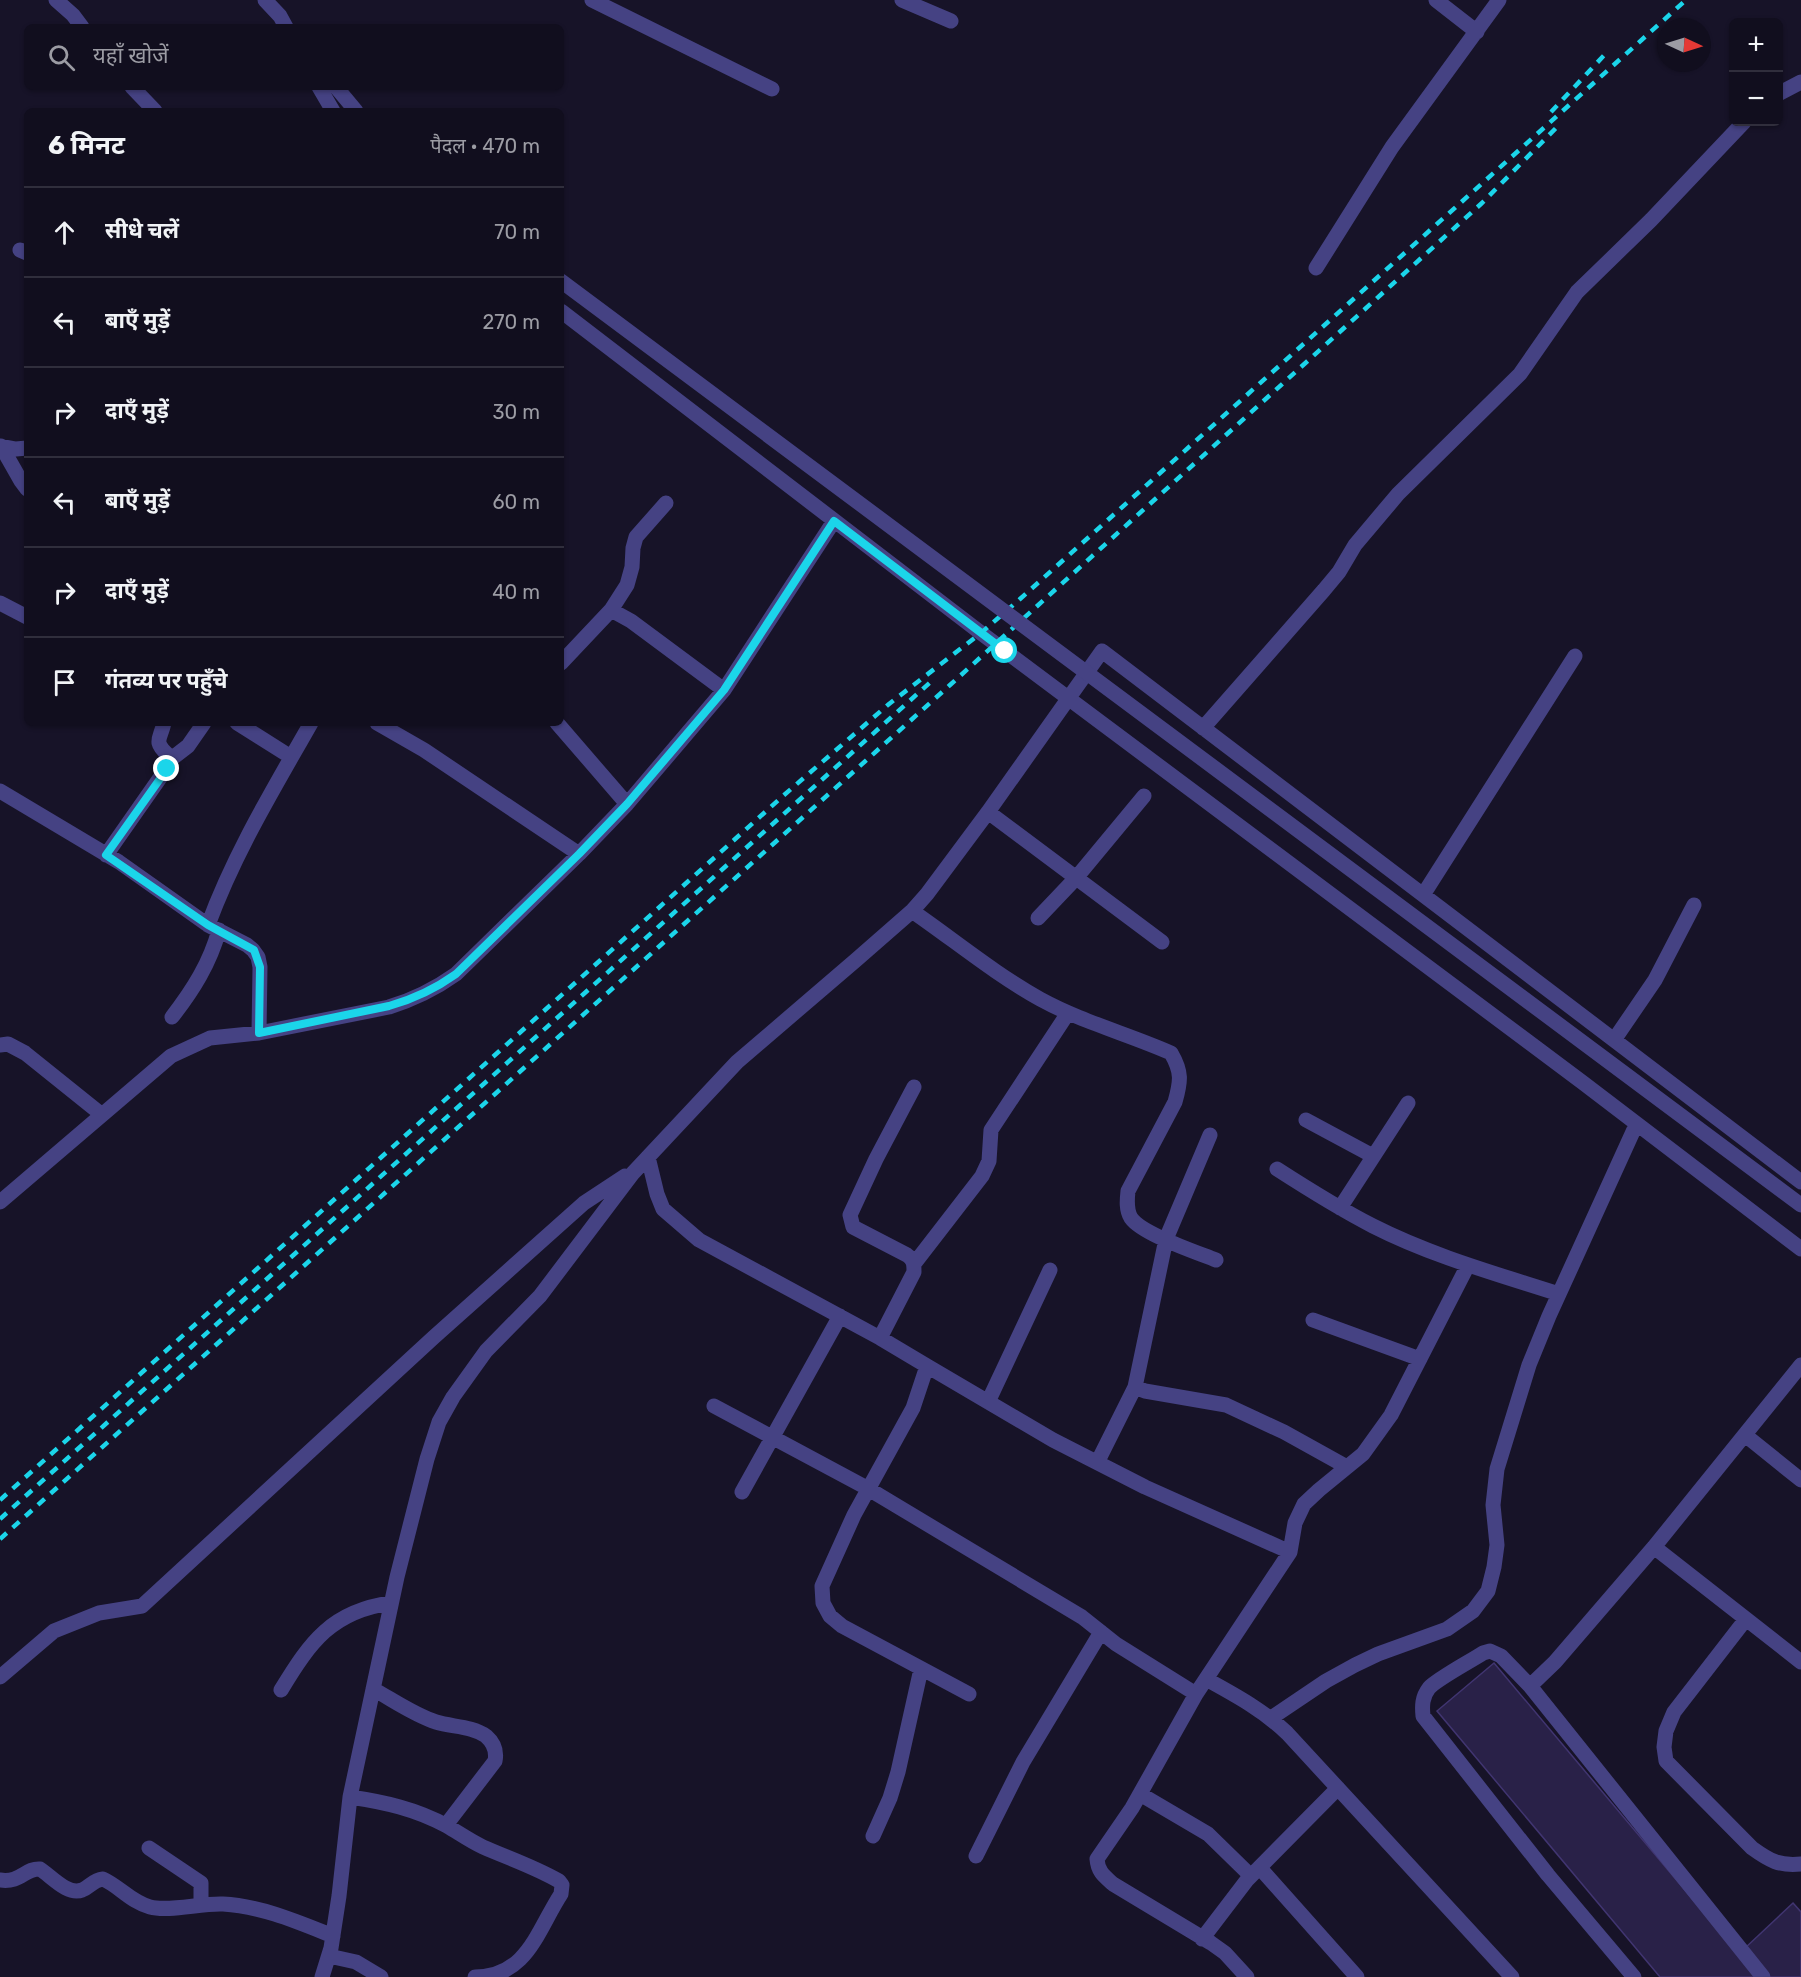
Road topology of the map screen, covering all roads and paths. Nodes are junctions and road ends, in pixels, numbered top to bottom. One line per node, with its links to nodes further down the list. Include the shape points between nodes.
1 (56, 0): 9 (street)
2 (265, 0): 8 (street)
3 (592, 0): 12 (street)
4 (902, 0): 7 (street)
5 (1436, 0): 10 (street)
6 (1499, 0): 10 (street)
7 (951, 21)
8 (285, 23)
9 (80, 24)
10 (1477, 32): 21 (street, via 1392,147)
11 (1801, 82): 16 (street)
12 (772, 89)
13 (135, 90): 17 (street)
14 (321, 90): 18 (street)
15 (338, 90): 19 (street)
16 (1783, 92)
17 (152, 108)
18 (331, 108)
19 (354, 108)
20 (1740, 126): 42 (street, via 1577,292 1520,374 1398,494 1355,545 1339,572)
21 (1316, 268)
22 (564, 283): 74 (street, bridge)
23 (564, 313): 28 (street)
24 (0, 446): 25 (street); 26 (street)
25 (24, 448)
26 (24, 485)
27 (666, 503): 30 (street, via 636,537 630,578)
28 (834, 521): 34 (street); 35 (street)
29 (0, 603): 31 (street)
30 (611, 610): 33 (street); 34 (street)
31 (24, 615)
32 (1575, 656): 52 (street)
33 (564, 660)
34 (724, 690): 47 (street)
35 (1069, 699): 42 (street, via 1102,651); 48 (street); 67 (street)
36 (163, 726): 44 (street, via 159,747)
37 (202, 726): 44 (street, via 188,746)
38 (242, 726): 43 (street)
39 (309, 726): 43 (street)
40 (382, 726): 49 (street)
41 (560, 726): 47 (street)
42 (1203, 728): 52 (street)
43 (291, 757): 56 (street, via 242,845)
44 (170, 760): 50 (street)
45 (0, 791): 50 (street)
46 (1144, 796): 51 (street)
47 (627, 804): 49 (street)
48 (988, 812): 51 (street); 54 (street)
49 (579, 854): 60 (street, via 437,988 389,1006)
50 (106, 855): 56 (street)
51 (1076, 878): 55 (street); 57 (street)
52 (1423, 895): 61 (street)
53 (1694, 904): 61 (street, via 1654,980)
54 (912, 911): 58 (street, via 1005,977); 70 (street, via 737,1062)
55 (1038, 918)
56 (213, 928): 59 (street, via 213,951); 60 (street, via 247,945 258,957)
57 (1162, 942)
58 (1068, 1012): 76 (street, via 1171,1053 1179,1067 1180,1086 1175,1102 1128,1191 1127,1204 1129,1216 1139,1227); 79 (street, via 991,1130 988,1161 982,1176)
59 (172, 1017)
60 (259, 1033): 65 (street, via 210,1038 171,1056)
61 (1614, 1040): 72 (street)
62 (0, 1045): 65 (street, via 8,1044 25,1053)
63 (914, 1087): 79 (street, via 850,1215 853,1227 912,1258)
64 (1408, 1103): 69 (street)
65 (101, 1114): 73 (street)
66 (1306, 1120): 69 (street)
67 (1636, 1125): 77 (street); 82 (street)
68 (1210, 1136): 76 (street)
69 (1373, 1156): 75 (street)
70 (644, 1161): 83 (street, via 663,1209 699,1240); 101 (street, via 540,1296 486,1351 453,1397 439,1422 427,1459); 106 (street, via 584,1203 142,1606 99,1613 54,1631)
71 (1277, 1169): 75 (street)
72 (1801, 1182)
73 (0, 1202)
74 (1801, 1205)
75 (1340, 1208): 80 (street, via 1403,1240)
76 (1166, 1239): 78 (street); 89 (street)
77 (1801, 1249)
78 (1216, 1260)
79 (914, 1264): 85 (street, via 914,1272)
80 (1468, 1265): 82 (street); 86 (street)
81 (1050, 1270): 90 (street)
82 (1560, 1294): 113 (street, via 1529,1365 1497,1469 1492,1505 1497,1545 1488,1591 1473,1611 1448,1629 1355,1665)
83 (840, 1316): 85 (street); 93 (street)
84 (1313, 1320): 86 (street)
85 (880, 1338): 88 (street)
86 (1420, 1359): 95 (street, via 1375,1440)
87 (1801, 1365): 92 (street)
88 (927, 1366): 90 (street); 97 (street, via 913,1408)
89 (1135, 1387): 94 (street); 95 (street, via 1235,1408)
90 (988, 1402): 94 (street)
91 (714, 1406): 93 (street)
92 (1745, 1435): 96 (street); 99 (street)
93 (772, 1438): 97 (street); 98 (street)
94 (1098, 1461): 100 (street, via 1145,1487)
95 (1347, 1467): 100 (street, via 1304,1504 1294,1523)
96 (1801, 1480)
97 (867, 1488): 103 (street); 105 (street, via 822,1586 823,1603 842,1626)
98 (742, 1492)
99 (1654, 1547): 102 (street); 108 (street)
100 (1290, 1552): 107 (street)
101 (391, 1603): 109 (street); 110 (street, via 361,1609 329,1628 309,1647)
102 (1746, 1619): 104 (street); 121 (street, via 1674,1712 1666,1731 1666,1761 1752,1848 1782,1865)
103 (1101, 1632): 112 (street); 120 (street, via 1023,1762)
104 (1801, 1662)
105 (921, 1669): 111 (street); 118 (street, via 900,1764)
106 (0, 1677)
107 (1206, 1679): 112 (street); 113 (street)
108 (1530, 1686): 135 (street, via 1502,1656 1490,1651 1430,1686 1422,1706 1423,1716); 136 (street)
109 (373, 1689): 116 (street); 117 (street, via 424,1717 474,1730 493,1743 495,1761)
110 (281, 1690)
111 (969, 1694)
112 (1196, 1695): 115 (street)
113 (1271, 1718): 114 (street)
114 (1338, 1788): 122 (street); 134 (street)
115 (1140, 1794): 122 (street, via 1208,1834); 126 (street, via 1097,1859 1098,1868 1113,1884)
116 (350, 1797): 117 (street, via 401,1806); 125 (street)
117 (446, 1825): 131 (street, via 562,1885 561,1894 528,1953 498,1974)
118 (873, 1836)
119 (149, 1848): 124 (street, via 201,1883)
120 (976, 1856)
121 (1801, 1864)
122 (1255, 1872): 126 (street); 133 (street)
123 (0, 1880): 124 (street, via 18,1879 36,1868 73,1891 84,1890 103,1879 149,1907)
124 (201, 1904): 125 (street, via 250,1908)
125 (333, 1936): 127 (street)
126 (1202, 1939): 132 (street, via 1225,1953)
127 (329, 1956): 128 (street); 129 (street, via 356,1962)
128 (322, 1977)
129 (381, 1977)
130 (463, 1977): 131 (street)
131 (474, 1977)
132 (1247, 1977)
133 (1357, 1977)
134 (1512, 1977)
135 (1634, 1977)
136 (1763, 1977)

